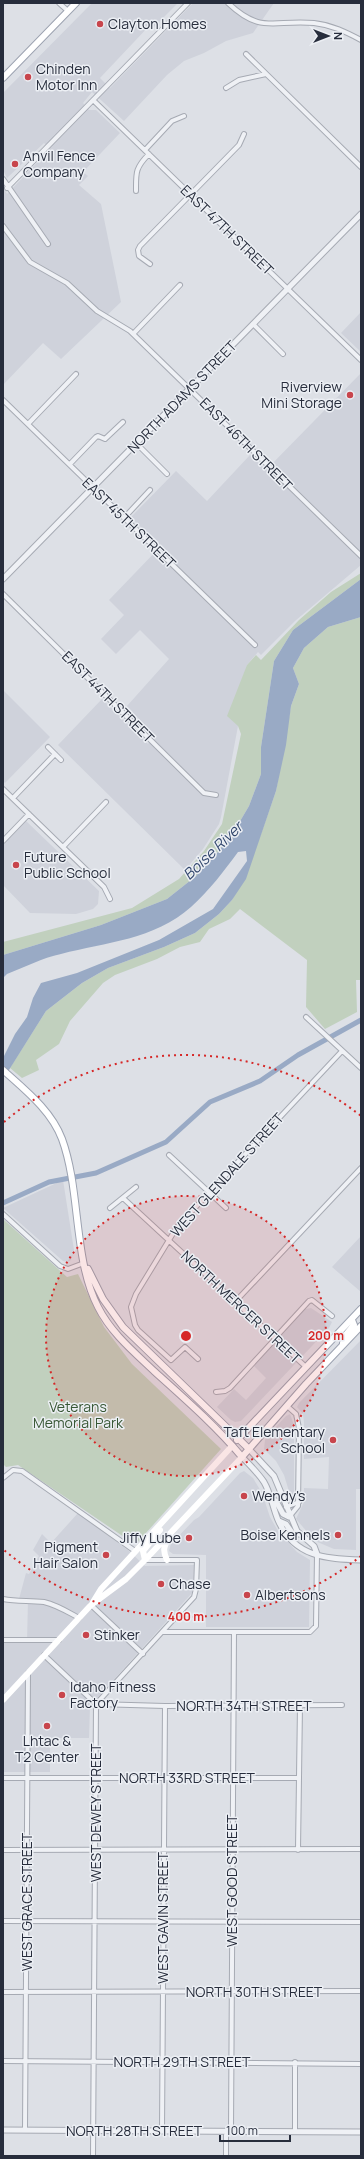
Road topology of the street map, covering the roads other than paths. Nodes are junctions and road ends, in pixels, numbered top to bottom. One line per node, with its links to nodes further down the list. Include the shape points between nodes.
1 (59, 3): 5 (street)
2 (76, 3): 5 (main road)
3 (188, 3): 11 (street)
4 (228, 3): 6 (street, via 242,16 254,22 326,25)
5 (68, 11): 9 (main road)
6 (361, 40)
7 (246, 54): 8 (street)
8 (266, 74): 10 (street, via 239,80); 16 (street)
9 (3, 78)
10 (226, 88)
11 (93, 100): 14 (street, EAST 47TH STREET); 18 (street)
12 (184, 116): 14 (street, via 172,121)
13 (244, 134): 20 (street, via 239,145)
14 (145, 150): 15 (street, EAST 47TH STREET)
15 (149, 154): 19 (street, via 136,171); 20 (street, EAST 47TH STREET)
16 (361, 167)
17 (3, 179): 18 (street)
18 (8, 188): 23 (street)
19 (136, 192)
20 (191, 195): 24 (street, via 138,250 139,256); 26 (street, EAST 47TH STREET)
21 (361, 214): 26 (street, NORTH ADAMS STREET)
22 (3, 226): 28 (street, EAST 46TH STREET, via 30,262 67,283 97,311)
23 (48, 244)
24 (150, 264)
25 (180, 284): 28 (street)
26 (287, 289): 27 (street, NORTH ADAMS STREET); 30 (street, EAST 47TH STREET)
27 (253, 324): 29 (street); 32 (street, NORTH ADAMS STREET)
28 (133, 334): 32 (street, EAST 46TH STREET)
29 (283, 354)
30 (361, 360)
31 (76, 374): 35 (street)
32 (190, 389): 36 (street, NORTH ADAMS STREET); 42 (street, EAST 46TH STREET)
33 (3, 400): 35 (street, EAST 45TH STREET)
34 (123, 422): 37 (street, via 105,439 96,437)
35 (28, 424): 37 (street, EAST 45TH STREET)
36 (136, 444): 38 (street); 39 (street, NORTH ADAMS STREET)
37 (70, 464): 39 (street, EAST 45TH STREET)
38 (167, 474)
39 (93, 488): 41 (street, EAST 45TH STREET); 43 (street, NORTH ADAMS STREET)
40 (150, 490): 41 (street)
41 (124, 518): 45 (street, EAST 45TH STREET)
42 (361, 556)
43 (3, 579)
44 (3, 594): 50 (street, EAST 44TH STREET, via 204,793)
45 (255, 645)
46 (48, 747): 47 (street)
47 (55, 754): 48 (street); 51 (street)
48 (60, 760)
49 (4, 791): 51 (street)
50 (216, 795)
51 (13, 798): 53 (street)
52 (106, 802): 55 (street)
53 (29, 814): 54 (street); 55 (street)
54 (3, 842)
55 (63, 847): 56 (street, via 104,887)
56 (110, 899)
57 (306, 1017): 58 (street)
58 (342, 1050): 59 (street); 64 (street, WEST GLENDALE STREET)
59 (361, 1068)
60 (3, 1070): 70 (main road, via 45,1110 61,1138 70,1169)
61 (169, 1154): 64 (street)
62 (361, 1168): 71 (street)
63 (136, 1188): 65 (street)
64 (209, 1192): 67 (street); 69 (street, WEST GLENDALE STREET)
65 (123, 1198): 66 (street); 69 (street, NORTH MERCER STREET)
66 (110, 1208)
67 (226, 1208)
68 (3, 1214): 70 (street, via 60,1266 68,1269)
69 (168, 1240): 71 (street, NORTH MERCER STREET); 78 (street, WEST GLENDALE STREET, via 131,1307 138,1330 171,1360 185,1347)
70 (85, 1262): 82 (main road, via 103,1299 123,1327); 83 (main road, via 90,1290 110,1326)
71 (235, 1302): 76 (street, NORTH MERCER STREET)
72 (361, 1309): 74 (main road)
73 (332, 1316): 76 (street, via 312,1300 309,1301)
74 (352, 1320): 77 (main road, via 354,1325 345,1336); 79 (main road)
75 (361, 1326): 77 (main road)
76 (275, 1338): 79 (street, NORTH MERCER STREET); 80 (street, via 230,1388)
77 (342, 1345): 81 (main road)
78 (198, 1359)
79 (306, 1367): 82 (main road)
80 (216, 1392)
81 (287, 1406): 84 (main road); 88 (street, via 296,1414 299,1428)
82 (239, 1438): 83 (main road); 84 (main road)
83 (232, 1446): 85 (main road); 91 (main road)
84 (249, 1449): 85 (main road); 89 (street, via 274,1476)
85 (242, 1457): 87 (street, via 265,1483); 93 (main road)
86 (3, 1478): 95 (street, via 13,1470 22,1471)
87 (272, 1500): 90 (street); 92 (street)
88 (298, 1502): 89 (street); 90 (street, via 297,1509)
89 (286, 1507): 90 (street)
90 (289, 1517): 94 (street)
91 (167, 1518): 95 (main road); 97 (main road, via 143,1551)
92 (279, 1521): 94 (street, via 286,1524 293,1534); 96 (street, via 293,1541 310,1554)
93 (176, 1526): 97 (main road); 98 (main road, via 164,1547 163,1552)
94 (300, 1534): 96 (street, via 314,1546)
95 (136, 1551): 101 (main road, via 101,1588)
96 (317, 1554): 99 (street, via 335,1559); 104 (street, via 316,1626 313,1630)
97 (145, 1560): 98 (street); 101 (main road, via 126,1579)
98 (167, 1560): 103 (street, via 197,1560 196,1589 194,1597)
99 (361, 1560)
100 (3, 1599): 102 (street, via 44,1602)
101 (91, 1606): 102 (main road); 107 (street)
102 (79, 1618): 106 (main road)
103 (163, 1632): 104 (street); 107 (street)
104 (234, 1632): 115 (street, WEST GOOD STREET)
105 (3, 1640): 106 (street)
106 (59, 1640): 108 (main road)
107 (143, 1654): 111 (street)
108 (44, 1655): 109 (main road); 111 (street)
109 (28, 1673): 110 (main road); 117 (street, WEST GRACE STREET)
110 (3, 1700)
111 (96, 1704): 114 (street, NORTH 34TH STREET); 118 (street, WEST DEWEY STREET)
112 (300, 1705): 113 (street, NORTH 34TH STREET); 115 (street, NORTH 34TH STREET); 121 (street)
113 (342, 1705)
114 (165, 1706): 115 (street, NORTH 34TH STREET); 119 (street, WEST GAVIN STREET)
115 (233, 1706): 120 (street, WEST GOOD STREET)
116 (3, 1778): 117 (street, NORTH 33RD STREET)
117 (27, 1778): 118 (street, NORTH 33RD STREET); 124 (street, WEST GRACE STREET)
118 (96, 1778): 119 (street, NORTH 33RD STREET); 125 (street, WEST DEWEY STREET)
119 (164, 1778): 120 (street, NORTH 33RD STREET); 126 (street, WEST GAVIN STREET)
120 (233, 1778): 121 (street, NORTH 33RD STREET); 127 (street, WEST GOOD STREET)
121 (299, 1778): 128 (street)
122 (361, 1849): 128 (street)
123 (3, 1850): 124 (street)
124 (27, 1850): 125 (street); 130 (street, WEST GRACE STREET)
125 (96, 1850): 126 (street); 131 (street, WEST DEWEY STREET)
126 (164, 1850): 127 (street); 132 (street, WEST GAVIN STREET)
127 (232, 1850): 128 (street); 133 (street, WEST GOOD STREET)
128 (298, 1850)
129 (3, 1920): 130 (street)
130 (26, 1921): 131 (street); 136 (street, WEST GRACE STREET)
131 (95, 1921): 132 (street); 137 (street, WEST DEWEY STREET)
132 (164, 1921): 133 (street); 138 (street, WEST GAVIN STREET)
133 (232, 1922): 134 (street); 139 (street, WEST GOOD STREET)
134 (361, 1922)
135 (3, 1992): 136 (street, NORTH 30TH STREET)
136 (26, 1992): 137 (street, NORTH 30TH STREET); 142 (street, WEST GRACE STREET)
137 (94, 1992): 138 (street, NORTH 30TH STREET); 143 (street, WEST DEWEY STREET)
138 (163, 1992): 139 (street, NORTH 30TH STREET); 144 (street, WEST GAVIN STREET)
139 (232, 1992): 140 (street, NORTH 30TH STREET); 145 (street, WEST GOOD STREET)
140 (361, 1992)
141 (3, 2062): 142 (street, NORTH 29TH STREET)
142 (26, 2062): 143 (street, NORTH 29TH STREET); 149 (street, WEST GRACE STREET)
143 (94, 2062): 144 (street, NORTH 29TH STREET); 150 (street, WEST DEWEY STREET)
144 (162, 2062): 145 (street, NORTH 29TH STREET); 151 (street, WEST GAVIN STREET)
145 (231, 2062): 146 (street, NORTH 29TH STREET); 152 (street, WEST GOOD STREET)
146 (295, 2062): 147 (street, NORTH 29TH STREET); 153 (street)
147 (361, 2064)
148 (3, 2130): 149 (street, NORTH 28TH STREET)
149 (25, 2130): 150 (street, NORTH 28TH STREET)
150 (94, 2130): 151 (street, NORTH 28TH STREET); 155 (street, WEST DEWEY STREET)
151 (162, 2131): 152 (street, NORTH 28TH STREET)
152 (230, 2131): 153 (street, NORTH 28TH STREET); 156 (street, WEST GOOD STREET, via 226,2135)
153 (295, 2131): 154 (street, NORTH 28TH STREET)
154 (361, 2132)
155 (93, 2156)
156 (226, 2156)

